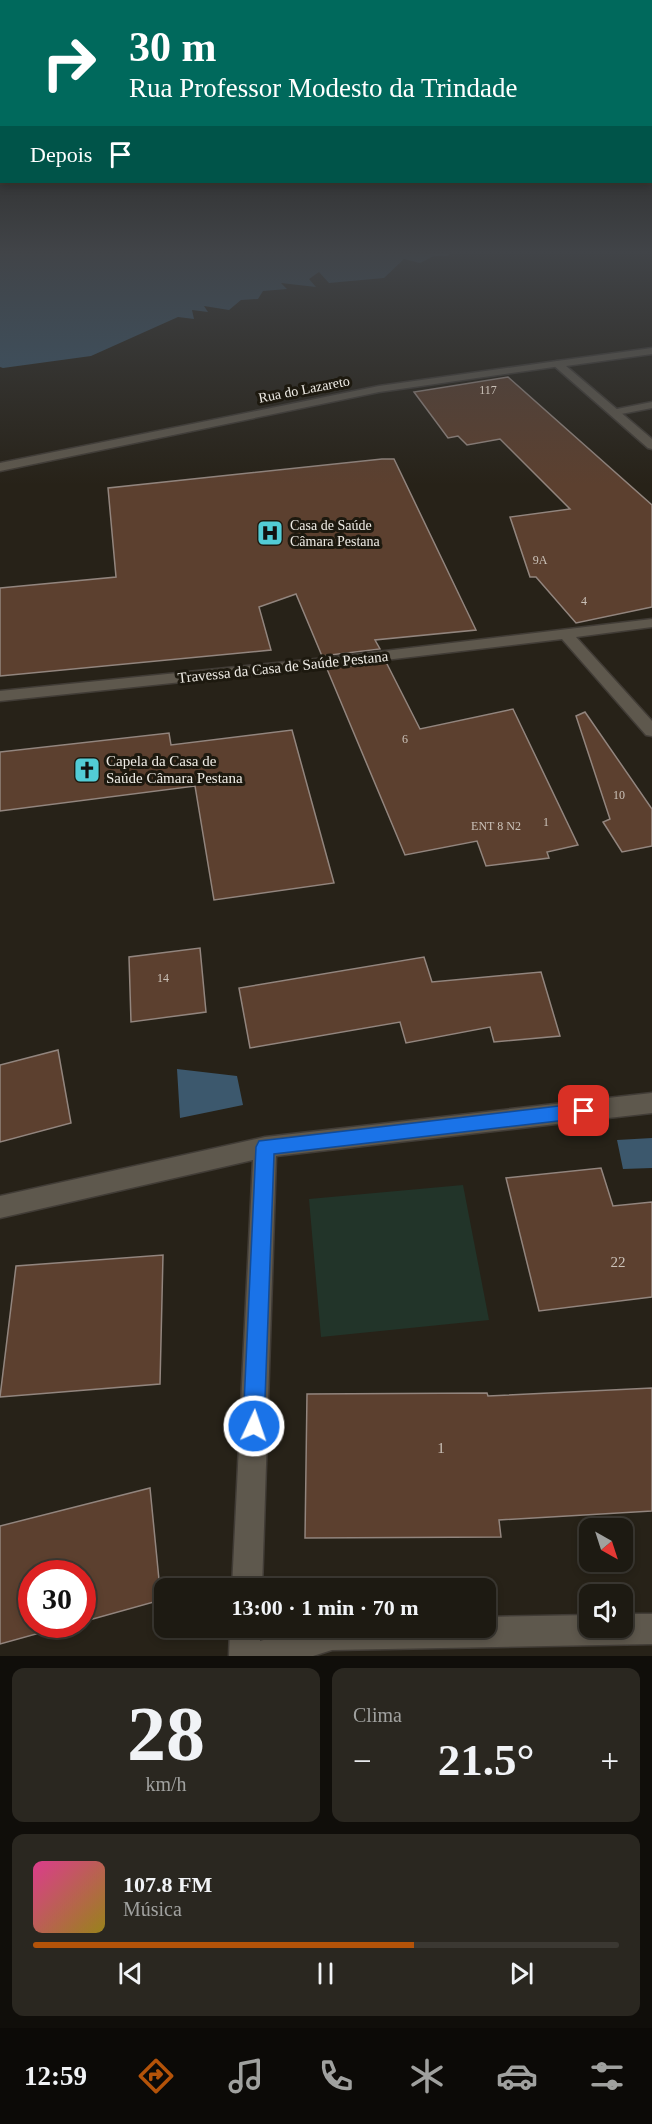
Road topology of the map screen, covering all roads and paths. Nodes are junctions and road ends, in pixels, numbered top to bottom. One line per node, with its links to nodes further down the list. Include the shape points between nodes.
1 (652, 351): 2 (street, Rua do Lazareto)
2 (557, 364): 4 (street); 6 (street, Rua do Lazareto, via 379,389)
3 (652, 405): 4 (street)
4 (616, 412): 5 (street)
5 (652, 445)
6 (0, 466)
7 (652, 623): 8 (street, Travessa da Casa de Saúde Pestana)
8 (566, 634): 9 (street, Travessa da Casa de Saúde Pestana); 10 (street)
9 (0, 696)
10 (652, 731)
11 (652, 1103): 12 (street)
12 (265, 1147): 13 (street); 14 (street)
13 (0, 1207)
14 (247, 1578)
15 (652, 1629): 18 (street, via 332,1635)
16 (245, 1638): 17 (street)
17 (244, 1656)
18 (261, 1656)

